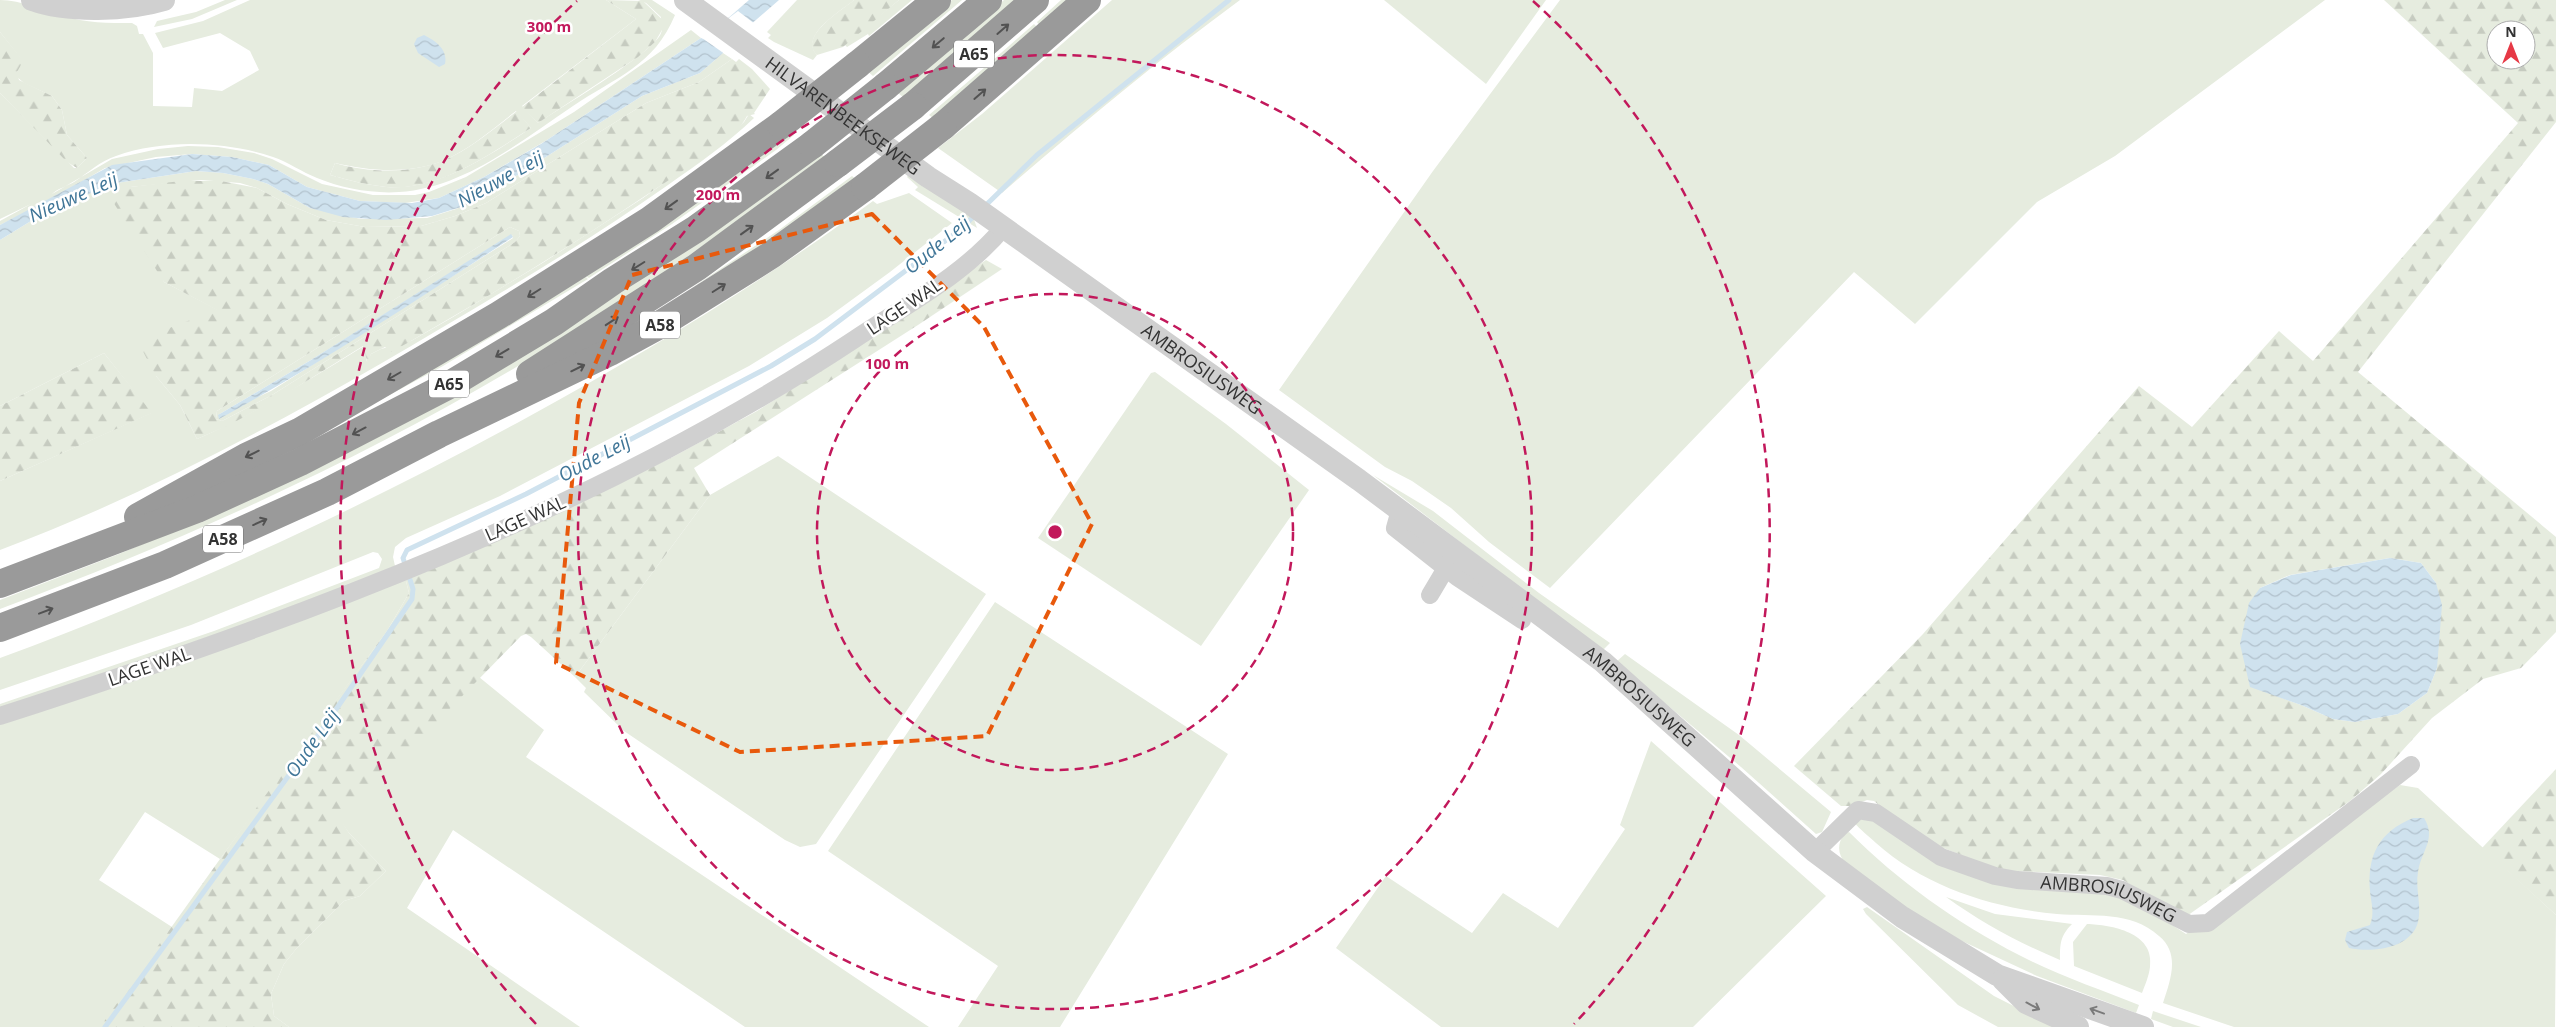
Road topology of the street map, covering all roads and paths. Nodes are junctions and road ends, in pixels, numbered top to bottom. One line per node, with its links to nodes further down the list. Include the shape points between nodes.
1 (32, 0): 2 (street, via 71,8 144,6)
2 (164, 0)
3 (937, 0): 11 (highway, one-way to 11, bridge, via 781,126 650,220 499,315 299,432 246,457)
4 (988, 0): 11 (highway, A65, one-way to 11, bridge, via 812,145 696,230 554,322 451,384 300,462 197,509)
5 (1035, 0): 9 (highway, A65, one-way to 5, bridge, via 697,267 913,106)
6 (1087, 0): 9 (highway, A58, one-way to 6, bridge, via 610,352 771,255 943,126)
7 (696, 6): 8 (street, HILVARENBEEKSEWEG, via 928,177)
8 (996, 222): 10 (street, AMBROSIUSWEG, via 1400,510); 16 (street, LAGE WAL, via 972,260 755,402 634,468 397,574 230,639)
9 (439, 434): 15 (highway, A58, one-way to 9, via 165,565 327,492)
10 (1451, 559): 13 (street); 14 (street, AMBROSIUSWEG, via 1491,601); 18 (street, AMBROSIUSWEG, via 1603,662)
11 (54, 564): 12 (highway)
12 (0, 584)
13 (1430, 595)
14 (1522, 620)
15 (0, 628)
16 (0, 716)
17 (2411, 765): 18 (street, AMBROSIUSWEG, via 2208,923 2189,924 2122,890 2107,886 1995,876 1941,857 1876,813 1858,810)
18 (1815, 852): 19 (street, AMBROSIUSWEG, via 1902,917)
19 (1996, 975): 20 (street, AMBROSIUSWEG, one-way to 20, via 2026,1003); 21 (street, AMBROSIUSWEG, one-way to 19)
20 (2078, 1027)
21 (2143, 1027)

